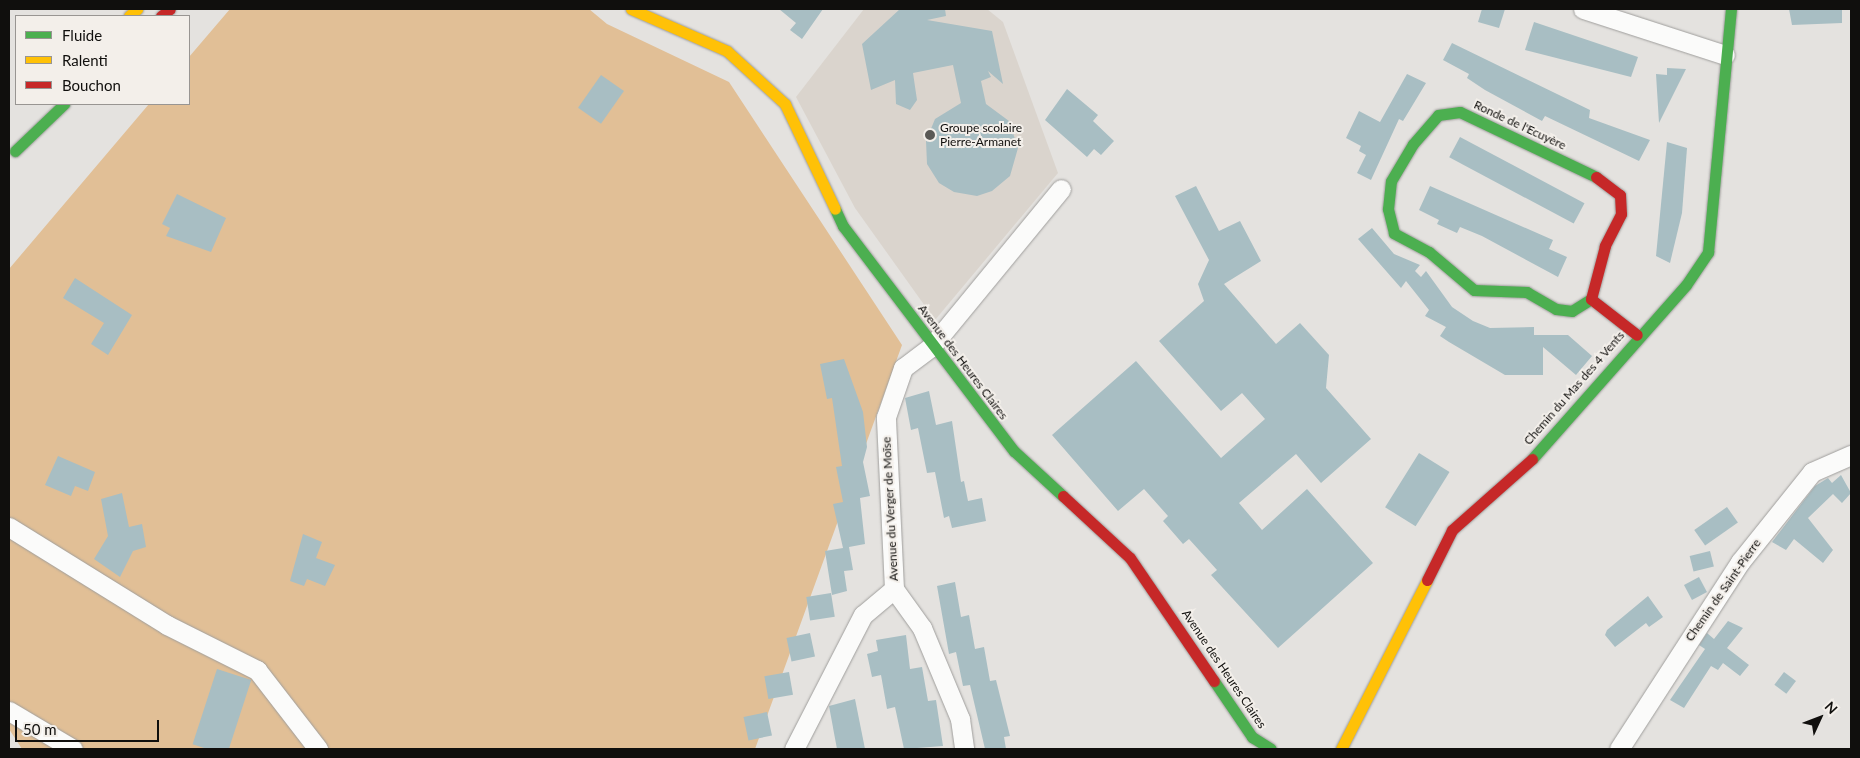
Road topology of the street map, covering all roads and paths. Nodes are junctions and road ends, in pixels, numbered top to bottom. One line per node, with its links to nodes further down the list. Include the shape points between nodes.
1 (633, 9): 11 (street, Avenue des Heures Claires, via 727,51 785,104 843,226)
2 (1582, 9): 4 (street)
3 (1730, 9): 4 (street, Chemin du Mas des 4 Vents)
4 (1725, 55): 10 (street, Chemin du Mas des 4 Vents, via 1708,252 1686,285)
5 (44, 105): 7 (street)
6 (63, 105): 7 (street)
7 (12, 155)
8 (1061, 189): 11 (street, Avenue du Verger de Moïse)
9 (1591, 299): 9 (street, Ronde de l'Ecuyère, via 1605,246 1621,214 1620,195 1590,172 1460,112 1438,115 1413,144 1391,181 1388,209 1394,233 1429,252 1457,280 1474,290 1492,294 1527,292 1556,309 1572,311); 10 (street)
10 (1637, 335): 21 (street, Chemin du Mas des 4 Vents, via 1528,463 1485,496 1452,530)
11 (932, 346): 14 (street, Avenue du Verger de Moïse, via 903,368 886,417); 20 (street, Avenue des Heures Claires, via 1014,451 1130,558 1252,737)
12 (1851, 455): 22 (street, Chemin de Saint-Pierre, via 1812,472 1740,562)
13 (9, 527): 17 (street, via 167,625 257,670)
14 (894, 588): 18 (street, Avenue du Verger de Moïse, via 863,615); 19 (street, via 922,628 960,719)
15 (9, 711): 16 (street)
16 (73, 749)
17 (318, 749)
18 (794, 749)
19 (964, 749)
20 (1271, 749)
21 (1341, 749)
22 (1619, 749)

